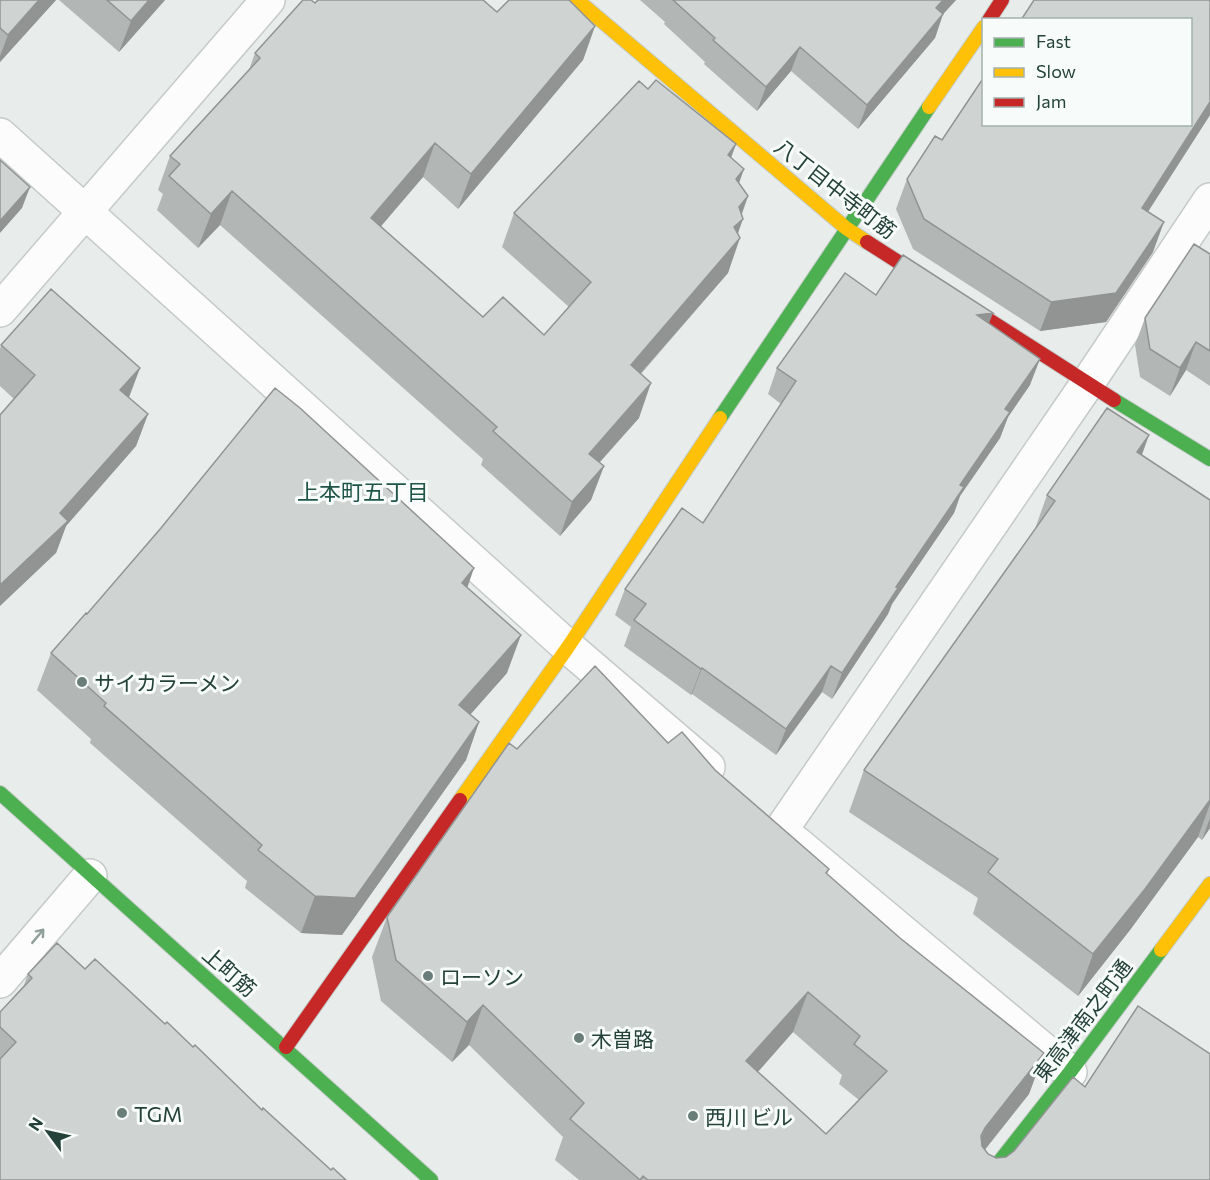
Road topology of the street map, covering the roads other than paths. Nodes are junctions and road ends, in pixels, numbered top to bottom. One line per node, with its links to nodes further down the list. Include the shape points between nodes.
1 (268, 0): 8 (street)
2 (577, 0): 9 (street, 八丁目中寺町筋)
3 (1002, 0): 4 (street)
4 (989, 18)
5 (982, 30): 9 (street)
6 (0, 135): 8 (street)
7 (1210, 200): 11 (street)
8 (86, 212): 10 (street); 13 (street)
9 (846, 228): 11 (street, 八丁目中寺町筋); 13 (street)
10 (0, 310)
11 (1087, 384): 12 (street, 八丁目中寺町筋); 17 (street)
12 (1210, 459)
13 (568, 647): 14 (street); 21 (street)
14 (728, 785)
15 (0, 793): 18 (street, 上町筋)
16 (755, 807): 17 (street)
17 (781, 830): 22 (street)
18 (90, 876): 20 (street, one-way to 18); 21 (street, 上町筋)
19 (1210, 884): 22 (street, 東高津南之町通)
20 (0, 981)
21 (285, 1047): 23 (street, 上町筋)
22 (1070, 1072): 24 (street, 東高津南之町通)
23 (431, 1180)
24 (985, 1180)

